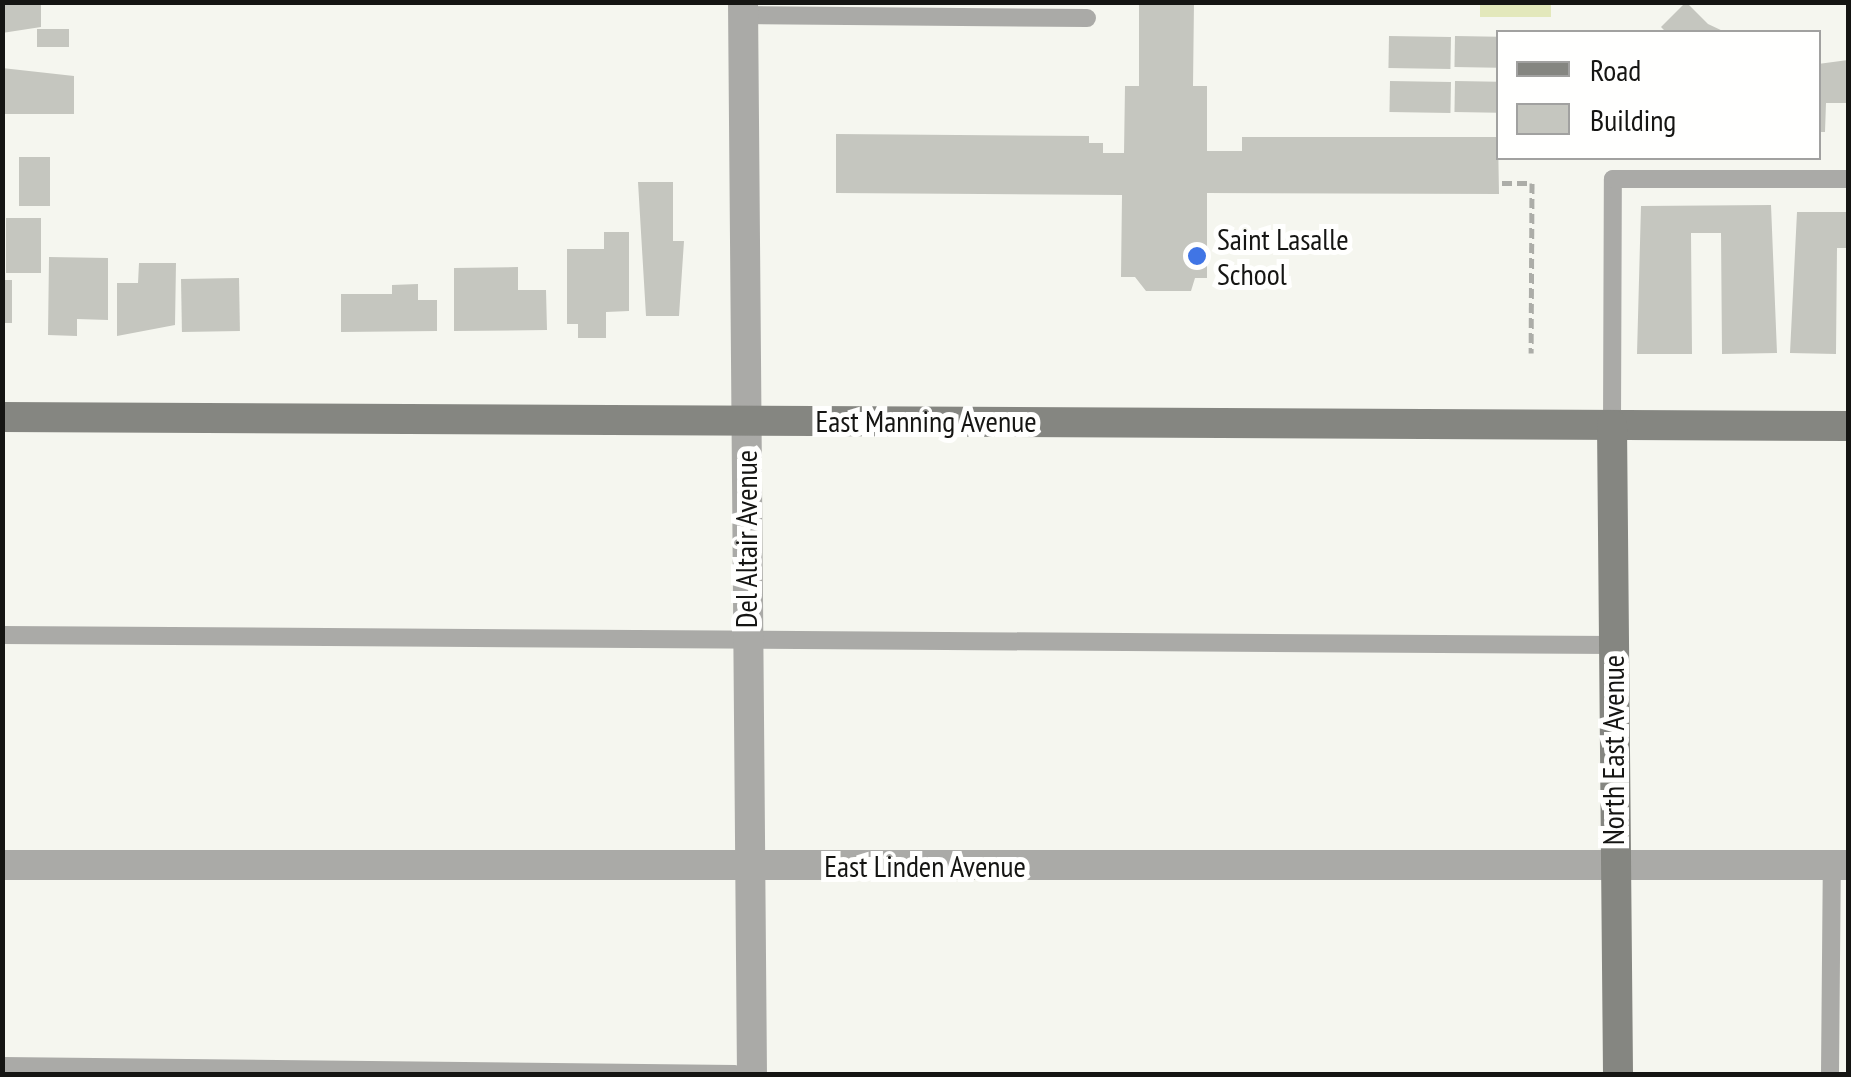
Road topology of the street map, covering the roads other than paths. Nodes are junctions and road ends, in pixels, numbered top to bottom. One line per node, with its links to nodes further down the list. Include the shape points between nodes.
1 (743, 9): 2 (lane); 5 (street, Del Altair Avenue)
2 (1086, 18)
3 (1848, 179): 6 (lane, via 1613,179)
4 (2, 417): 5 (main road, East Manning Avenue)
5 (745, 420): 6 (main road, East Manning Avenue); 9 (street, Del Altair Avenue)
6 (1612, 425): 7 (main road, East Manning Avenue); 10 (main road, North East Avenue)
7 (1848, 426)
8 (2, 635): 9 (lane)
9 (747, 639): 10 (lane); 14 (street, Del Altair Avenue)
10 (1613, 644): 12 (main road, North East Avenue)
11 (2, 864): 14 (street, East Linden Avenue)
12 (1613, 865): 13 (street, East Linden Avenue); 14 (street, East Linden Avenue); 18 (main road, North East Avenue)
13 (1840, 865): 19 (lane)
14 (746, 867): 17 (street, Del Altair Avenue)
15 (2, 1066): 16 (lane)
16 (735, 1074)
17 (752, 1074)
18 (1618, 1074)
19 (1830, 1074)

